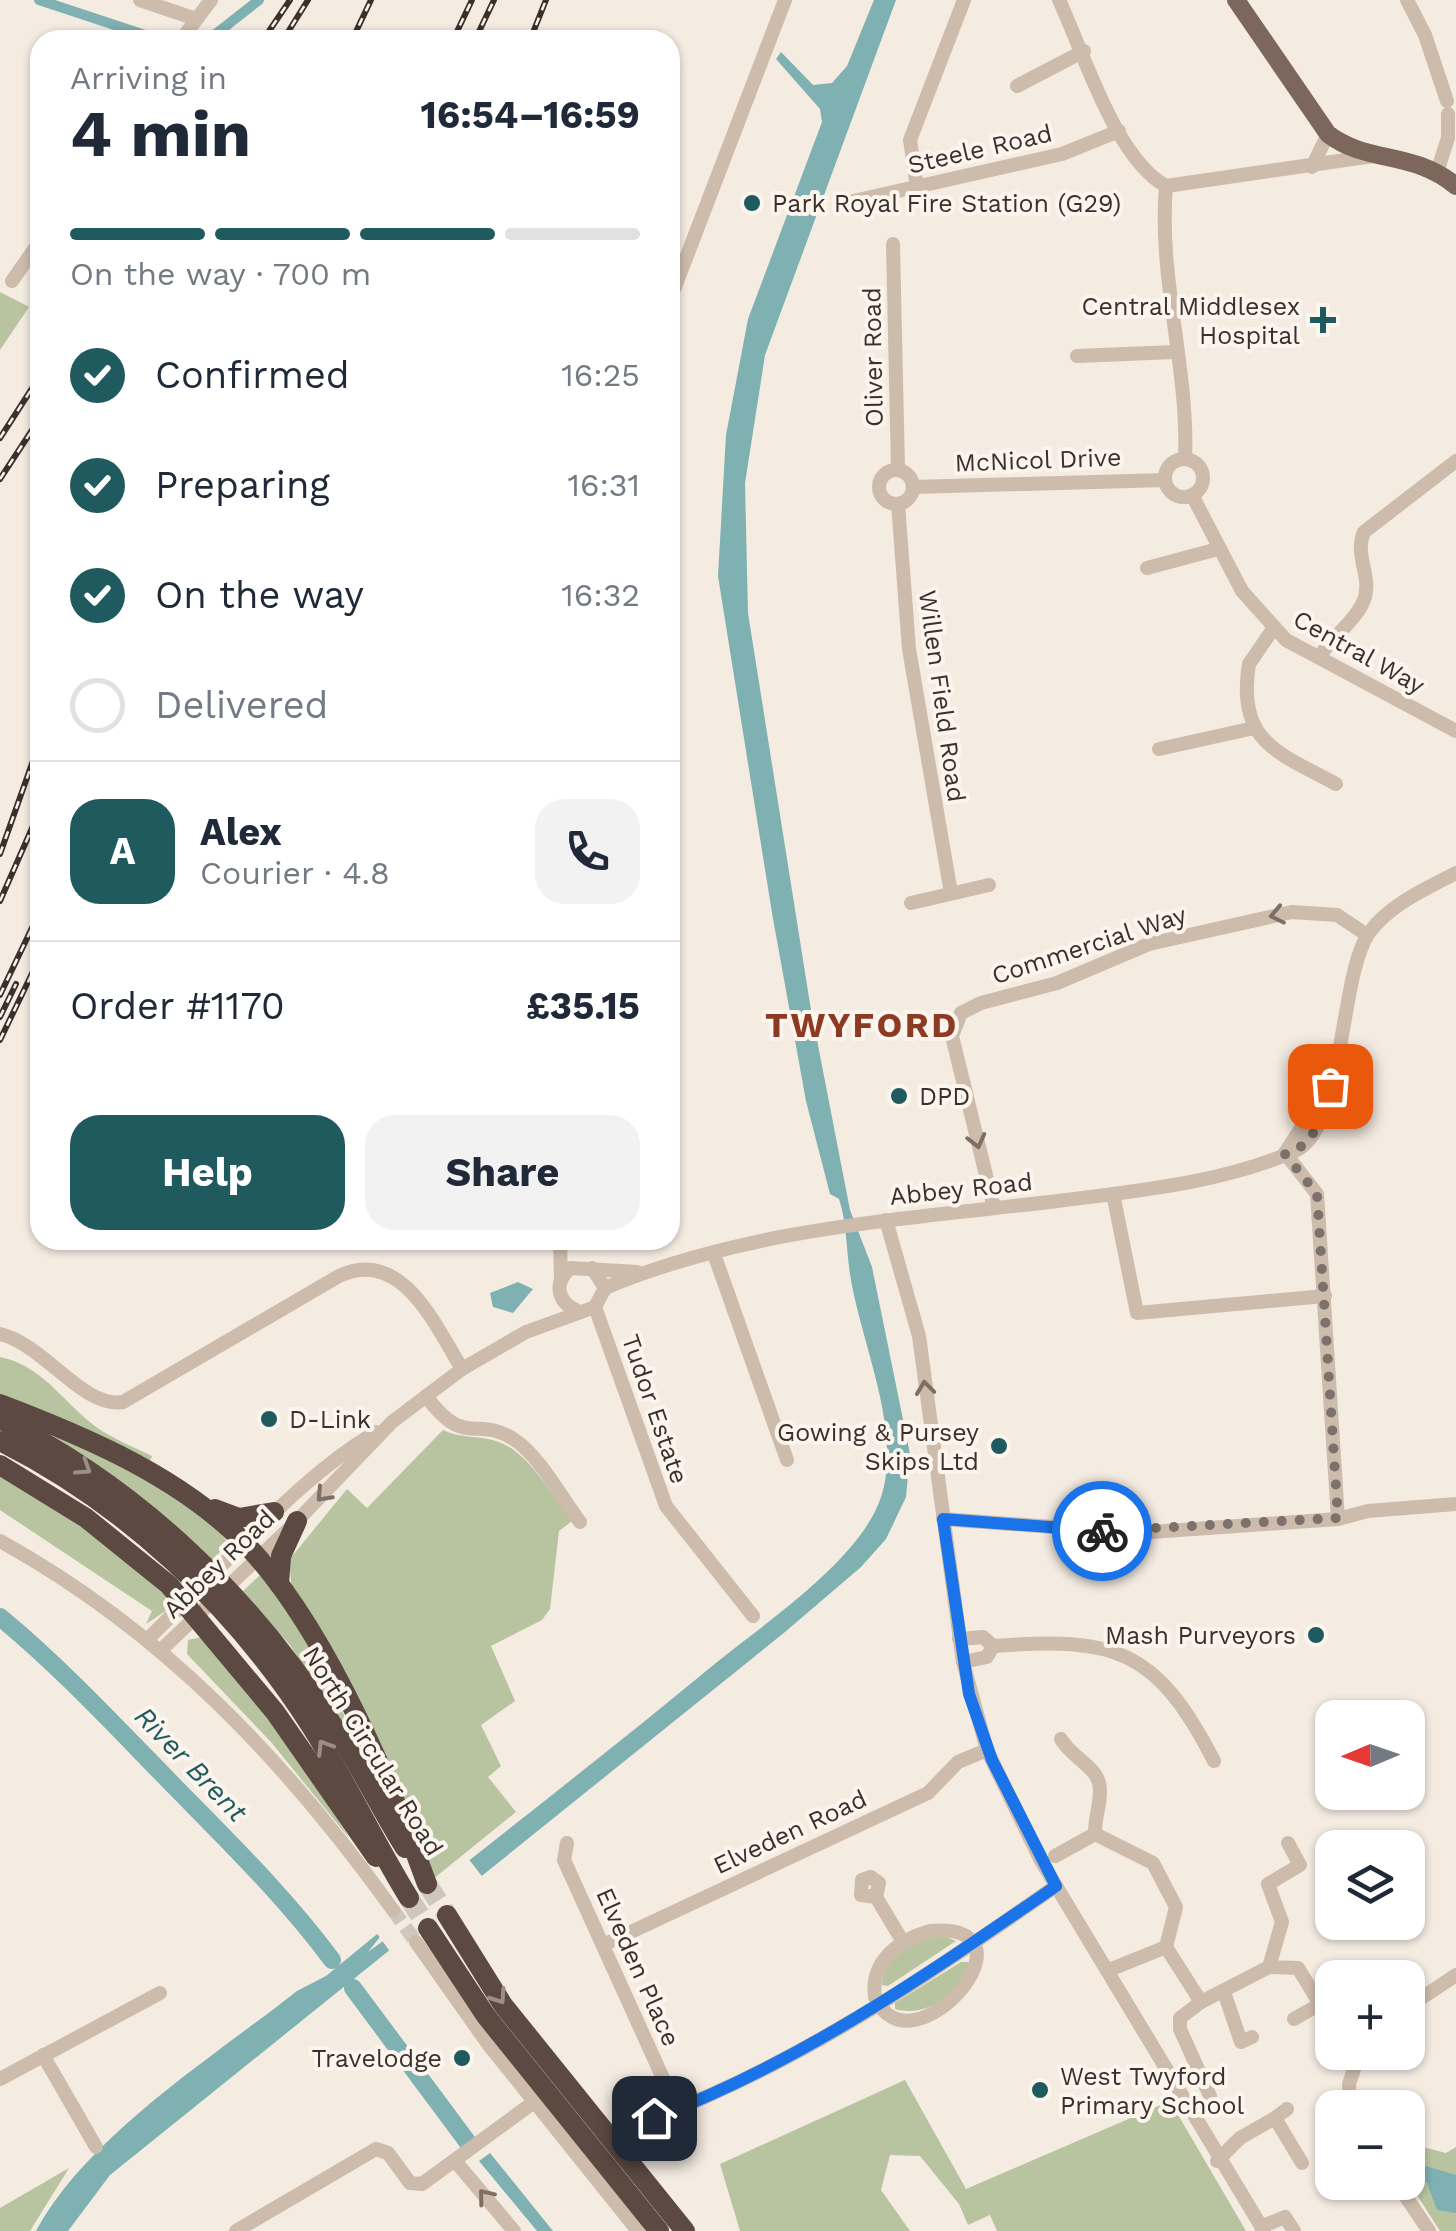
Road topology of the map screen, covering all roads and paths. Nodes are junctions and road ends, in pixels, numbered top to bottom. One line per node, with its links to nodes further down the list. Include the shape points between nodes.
1 (140, 0): 7 (street)
2 (786, 0): 23 (street)
3 (964, 0): 19 (street, via 910,140)
4 (1059, 0): 9 (street)
5 (1236, 0): 13 (main road)
6 (1407, 0): 11 (street)
7 (204, 9): 8 (street)
8 (188, 30)
9 (1084, 52): 10 (street); 12 (street)
10 (1017, 86)
11 (1449, 99): 16 (street, via 1448,138)
12 (1119, 131): 17 (street, via 1136,162); 19 (street, Steele Road, via 1062,154)
13 (1328, 134): 14 (main road); 15 (street)
14 (1383, 154): 15 (street); 16 (main road)
15 (1312, 167): 17 (street)
16 (1437, 172): 18 (main road)
17 (1166, 186): 25 (street, via 1164,252)
18 (1456, 186)
19 (917, 187): 20 (street, Steele Road)
20 (849, 202)
21 (893, 244): 29 (street, Oliver Road)
22 (30, 255): 24 (street)
23 (680, 274)
24 (12, 281)
25 (1174, 352): 26 (street); 27 (street)
26 (1077, 356)
27 (1186, 460): 30 (street, via 1170,465); 32 (street, via 1201,473)
28 (1456, 461): 37 (street, via 1364,532 1364,600)
29 (898, 470): 31 (street); 33 (street, via 887,472 879,487 883,498)
30 (1164, 480): 31 (street, McNicol Drive); 32 (street, via 1176,496)
31 (913, 487): 33 (street)
32 (1192, 496): 34 (street, Central Way)
33 (898, 504): 44 (street, Willen Field Road, via 909,649)
34 (1218, 549): 35 (street); 36 (street, Central Way)
35 (1147, 568)
36 (1274, 630): 37 (street, Central Way); 38 (street, via 1249,664)
37 (1320, 656): 39 (street, Central Way)
38 (1254, 728): 40 (street); 41 (street, via 1266,746)
39 (1456, 731)
40 (1160, 749)
41 (1336, 784)
42 (1456, 872): 46 (street, via 1408,899)
43 (989, 886): 44 (street)
44 (950, 893): 45 (street)
45 (911, 903)
46 (1368, 935): 47 (street, Abbey Road, via 1313,1134); 49 (street, Commercial Way, one-way to 49, via 1337,915 1292,912 1149,944 961,1013 952,1036)
47 (1285, 1154): 48 (street, Abbey Road, via 1228,1173); 58 (street, via 1317,1194)
48 (1113, 1194): 49 (street, Abbey Road); 58 (street, via 1138,1313)
49 (994, 1208): 50 (street, Abbey Road)
50 (886, 1220): 53 (street, Abbey Road); 77 (street, one-way to 50, via 916,1325)
51 (561, 1250): 56 (street)
52 (568, 1250): 54 (street)
53 (714, 1254): 55 (street, Abbey Road); 69 (street)
54 (589, 1267): 55 (street, Abbey Road); 56 (street, via 571,1268); 57 (street)
55 (643, 1272): 57 (street, Abbey Road)
56 (560, 1285): 60 (street, via 566,1305); 61 (street, Abbey Road)
57 (605, 1288): 59 (street)
58 (1325, 1296): 71 (street)
59 (595, 1307): 60 (street); 84 (street, Tudor Estate, via 666,1506)
60 (576, 1310): 61 (street, Abbey Road)
61 (540, 1324): 63 (street, Abbey Road)
62 (0, 1334): 63 (street, via 22,1340 108,1404 123,1402 360,1269 387,1273 412,1290)
63 (462, 1369): 64 (street, Abbey Road)
64 (426, 1396): 67 (street, Abbey Road); 79 (street, via 450,1424 518,1442)
65 (0, 1404): 72 (highway, via 126,1460)
66 (0, 1419): 82 (highway, North Circular Road, one-way to 82, via 132,1502 252,1616 338,1731 427,1884 350,1704)
67 (392, 1422): 75 (street, Abbey Road, via 332,1461); 78 (street, Abbey Road, one-way to 78)
68 (0, 1440): 99 (highway, North Circular Road, one-way to 68, via 308,1722 222,1610 94,1497)
69 (787, 1460)
70 (0, 1464): 83 (highway, via 115,1538)
71 (1339, 1476): 74 (street, via 1347,1497); 76 (street)
72 (195, 1501): 75 (highway, via 235,1518); 81 (highway)
73 (1456, 1504): 74 (street)
74 (1368, 1511): 76 (street)
75 (274, 1512): 81 (street, Abbey Road)
76 (1338, 1518): 77 (street, via 1137,1532)
77 (943, 1519): 86 (street)
78 (298, 1521): 81 (street, Abbey Road); 82 (highway, via 280,1556)
79 (580, 1522)
80 (0, 1541): 85 (street)
81 (247, 1554): 82 (highway); 83 (street, Abbey Road)
82 (279, 1584)
83 (196, 1605): 85 (street, Abbey Road); 88 (street, Abbey Road); 99 (highway)
84 (753, 1616)
85 (148, 1639): 88 (street)
86 (960, 1639): 87 (street, via 982,1637); 89 (street)
87 (993, 1646): 89 (street, via 986,1657); 92 (street, via 1061,1641 1122,1653 1173,1691)
88 (161, 1650): 99 (street, via 235,1716)
89 (963, 1662): 91 (street)
90 (1061, 1739): 93 (street, via 1100,1786)
91 (988, 1750): 97 (street); 103 (street, Elveden Road, via 958,1762 928,1792)
92 (1214, 1761)
93 (1095, 1834): 96 (street); 105 (street, via 1154,1863 1176,1906)
94 (1288, 1843): 106 (street, via 1300,1866 1262,1887 1282,1922)
95 (566, 1844): 103 (street, Elveden Place, via 564,1860)
96 (1055, 1856)
97 (1056, 1886): 104 (street); 107 (street)
98 (876, 1896): 102 (street)
99 (403, 1900)
100 (446, 1915): 132 (highway, one-way to 132, via 503,2005)
101 (422, 1935): 119 (street); 131 (highway)
102 (902, 1942): 104 (street, via 942,1930 962,1934); 113 (street, via 877,1972)
103 (604, 1945): 120 (street, Elveden Place)
104 (973, 1945): 113 (street); 113 (street, via 974,1974 942,2008 901,2018)
105 (1166, 1947): 107 (street); 112 (street)
106 (1269, 1968): 109 (street); 114 (street, via 1298,1968 1324,2002)
107 (1109, 1970): 123 (street)
108 (1456, 1975): 111 (street)
109 (1224, 1992): 112 (street); 115 (street, via 1241,2042)
110 (160, 1993): 116 (street)
111 (1425, 1996)
112 (1201, 2002): 118 (street, via 1180,2018 1180,2028)
113 (879, 2005): 120 (street, via 754,2077)
114 (1294, 2019)
115 (1252, 2037)
116 (43, 2055): 117 (street); 122 (street)
117 (0, 2079)
118 (1210, 2096)
119 (534, 2102): 124 (street); 130 (street)
120 (678, 2109): 121 (street)
121 (654, 2118)
122 (96, 2147)
123 (1218, 2161): 125 (street, via 1240,2138 1281,2114); 127 (street)
124 (456, 2162): 128 (street, via 415,2184 388,2153 376,2149); 129 (street, one-way to 124)
125 (1302, 2163)
126 (1408, 2200): 134 (street)
127 (1262, 2229): 133 (street, via 1284,2216)
128 (236, 2231)
129 (514, 2231)
130 (638, 2231)
131 (658, 2231)
132 (685, 2231)
133 (1294, 2231)
134 (1429, 2231)

